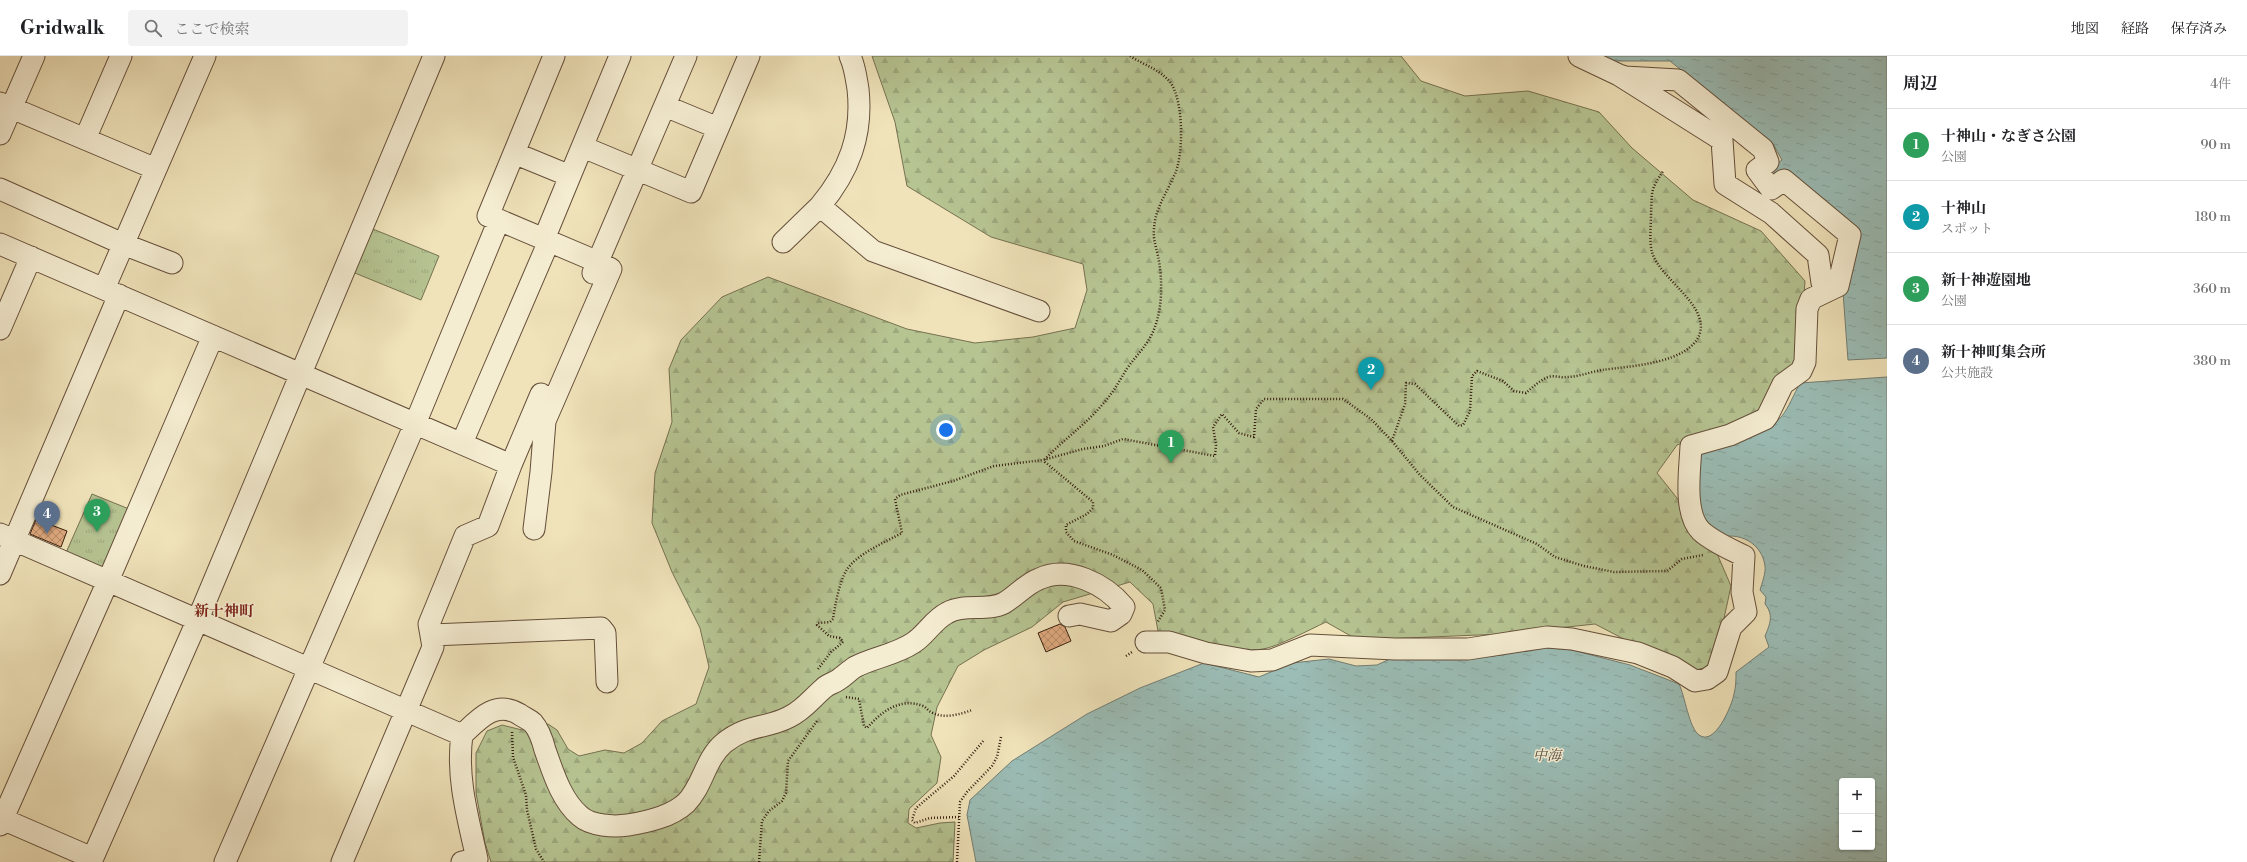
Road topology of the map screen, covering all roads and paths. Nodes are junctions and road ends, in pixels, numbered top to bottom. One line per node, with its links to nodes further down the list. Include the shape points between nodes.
1 (34, 56): 13 (street)
2 (121, 56): 17 (street)
3 (205, 56): 20 (street)
4 (434, 56): 39 (street)
5 (554, 56): 19 (street)
6 (620, 56): 18 (street)
7 (686, 56): 14 (street)
8 (749, 56): 15 (street)
9 (850, 56): 25 (street, via 855,67 860,120 848,164 836,187)
10 (1130, 56): 43 (path, via 1159,70 1172,84 1182,117 1180,158 1175,175 1163,195 1154,224 1153,241 1158,256 1160,278 1158,319 1142,352 1119,384 1101,406)
11 (1579, 56): 12 (street)
12 (1619, 74): 34 (street, via 1722,140 1725,184 1771,213 1818,255); 47 (street, via 1625,78 1678,80 1763,150 1768,162 1757,170 1771,189 1784,180 1850,235 1838,286 1811,299 1807,309 1805,362 1800,372 1783,384 1765,419 1730,435 1691,446 1689,506 1700,530)
13 (6, 105): 16 (street); 17 (street)
14 (665, 106): 15 (street); 22 (street)
15 (718, 128): 22 (street, via 691,192)
16 (0, 134)
17 (85, 138): 20 (street)
18 (582, 147): 22 (street); 23 (street)
19 (514, 153): 23 (street); 26 (street, via 488,216)
20 (156, 169): 30 (street)
21 (1664, 170): 41 (path, via 1652,187 1652,252 1664,273 1690,301 1698,316 1700,333 1692,346 1683,353 1664,360 1567,377 1550,376 1538,382 1526,393 1514,391 1503,382 1477,371 1472,376 1470,412 1463,425 1459,426 1415,384 1406,383 1405,404)
22 (637, 171): 32 (street)
23 (570, 176): 27 (street)
24 (0, 189): 30 (street)
25 (820, 206): 28 (street); 36 (street, via 873,251)
26 (499, 220): 27 (street); 40 (street)
27 (546, 240): 32 (street); 42 (street)
28 (783, 242)
29 (0, 244): 31 (street)
30 (123, 244): 33 (street); 35 (street)
31 (31, 257): 35 (street); 37 (street)
32 (598, 262): 44 (street); 45 (street, via 611,269 545,421 542,472)
33 (172, 263)
34 (1822, 283)
35 (112, 292): 38 (street); 46 (street)
36 (1039, 311)
37 (0, 329)
38 (213, 336): 39 (street); 49 (street)
39 (301, 374): 40 (street); 52 (street)
40 (415, 424): 42 (street); 55 (street)
41 (1392, 441): 43 (path, via 1359,409 1343,399 1264,398 1256,409 1254,437 1239,433 1222,414 1213,427 1215,456 1123,439 1104,446); 47 (path, via 1420,475 1453,507 1537,544 1555,557 1614,572 1667,571 1682,560 1709,553)
42 (462, 443): 44 (street)
43 (1045, 459): 50 (path, via 1045,462 1093,502 1093,508 1087,514 1066,525 1066,532 1074,541 1113,555 1142,570 1161,588); 57 (path, via 994,466 900,494 895,499 902,533 862,555 846,571 837,595 833,619 817,625 829,636 840,638 843,642 819,666 814,689)
44 (511, 465): 53 (street, via 488,526 465,536 429,624)
45 (534, 529)
46 (8, 537): 48 (street); 49 (street)
47 (1722, 546): 54 (street, via 1744,556 1742,592 1746,612 1731,627 1717,672 1707,679 1695,681 1673,667 1638,652 1572,639 1547,637 1468,649 1310,646 1272,660 1251,661 1206,653 1169,642)
48 (0, 574)
49 (108, 581): 52 (street); 65 (street)
50 (1165, 610)
51 (1069, 616): 57 (street, via 1080,614 1111,621 1121,614 1124,607 1114,595 1100,586 1076,576 1055,574 1038,579 1003,604 948,612 936,620 915,642 902,650 854,668 825,686)
52 (198, 619): 55 (street); 66 (street)
53 (432, 635): 56 (street, via 601,628 605,633); 59 (street, via 433,647)
54 (1146, 642)
55 (308, 668): 59 (street); 67 (street)
56 (607, 682)
57 (818, 695): 58 (path, via 859,699 867,728 880,713 899,704 917,705 940,715 959,715); 61 (street, via 788,718 738,733 722,745 712,757 699,786 686,803 671,813 644,822 624,825 599,824 581,817 560,788 534,724 513,711 503,708 493,710 480,717); 71 (path, via 822,704 816,725 804,737 788,761 786,793 782,801 769,811 762,821)
58 (972, 710)
59 (406, 712): 61 (street); 68 (street)
60 (509, 727): 70 (path, via 514,734 513,757 526,795 536,849)
61 (462, 735): 69 (street, via 460,764 465,811 477,859)
62 (1001, 737): 64 (path, via 997,757 960,802)
63 (984, 740): 64 (path, via 954,776 916,808 912,820 915,823 930,818)
64 (959, 816): 72 (path)
65 (1, 821): 66 (street)
66 (91, 860)
67 (225, 862)
68 (342, 862)
69 (462, 862)
70 (544, 862)
71 (759, 862)
72 (957, 862)

